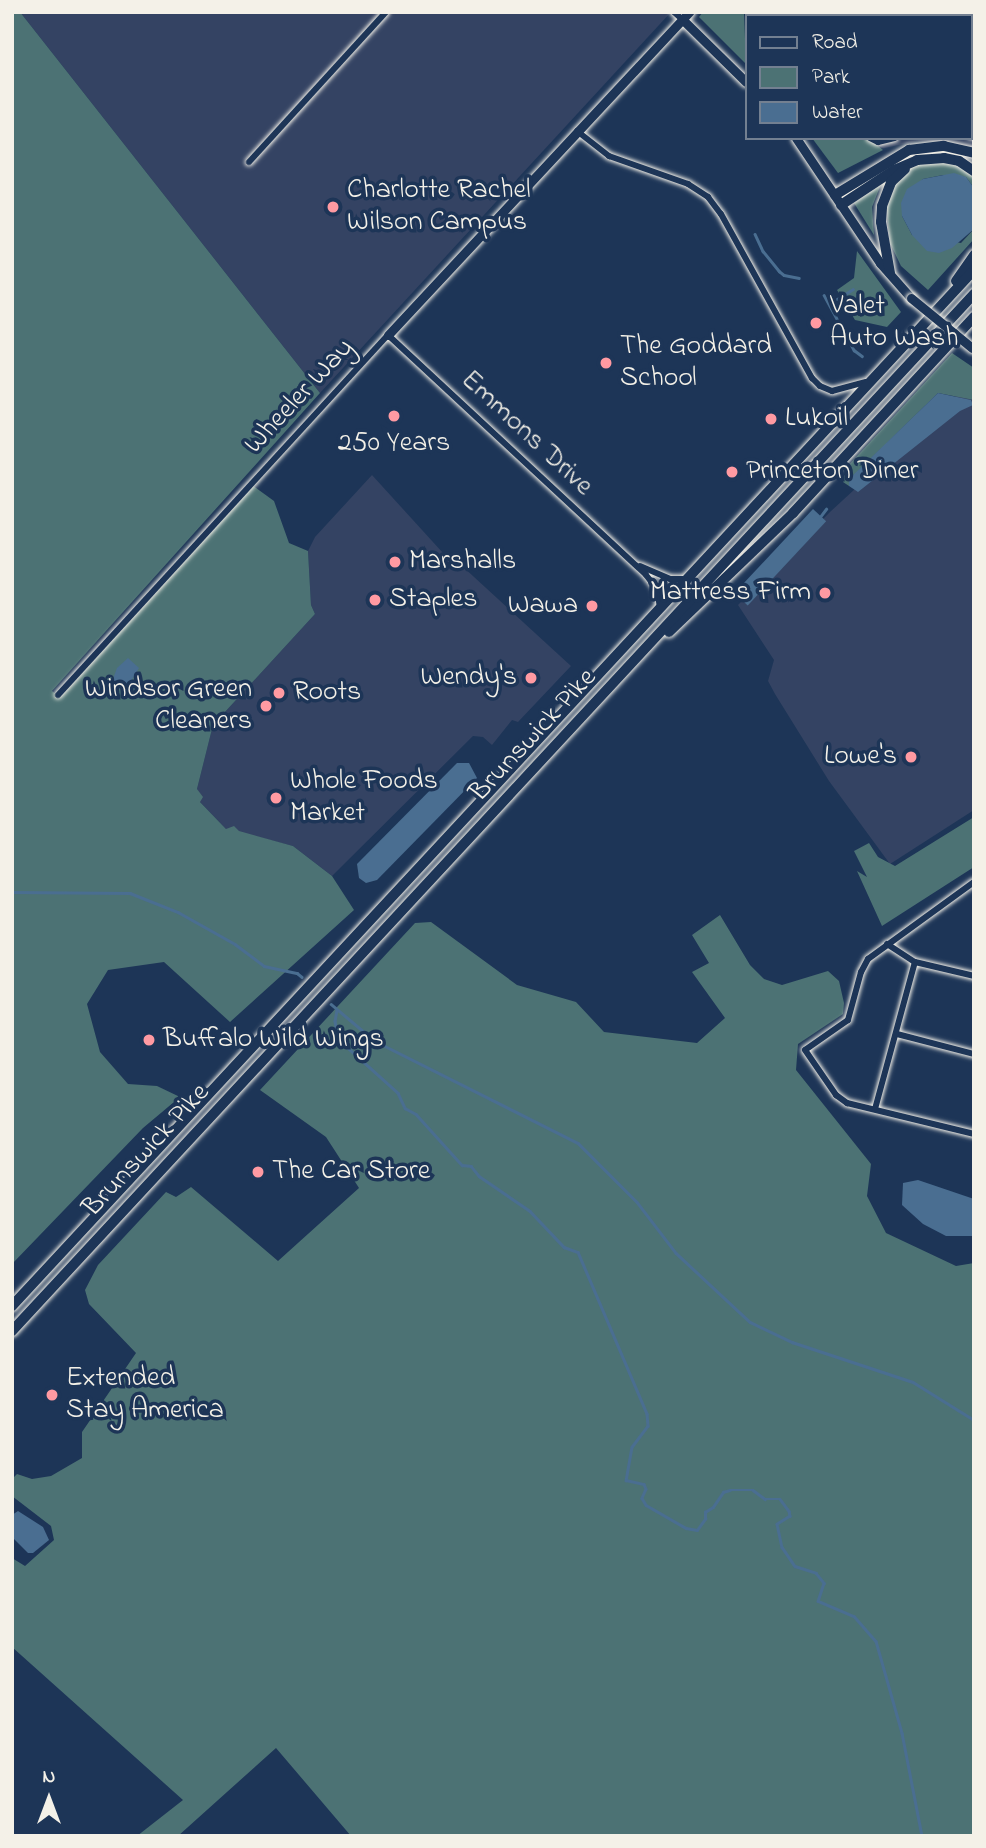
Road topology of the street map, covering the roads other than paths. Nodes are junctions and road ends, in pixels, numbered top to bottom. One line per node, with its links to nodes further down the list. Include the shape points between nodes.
1 (386, 12): 9 (street)
2 (674, 12): 3 (street)
3 (686, 16): 4 (street); 5 (street, Wheeler Way)
4 (744, 80)
5 (577, 131): 18 (street, Wheeler Way); 20 (street, via 608,156 688,184 708,197 820,386 832,391)
6 (797, 140): 11 (street)
7 (974, 153): 11 (highway, via 944,146 909,150)
8 (917, 160): 10 (highway, via 944,158); 11 (highway); 14 (highway, via 891,183 882,206)
9 (249, 162)
10 (974, 171)
11 (838, 200): 14 (street)
12 (974, 254): 16 (highway)
13 (974, 270): 16 (highway, Brunswick Pike)
14 (890, 273): 19 (street, bridge, via 911,298)
15 (974, 293): 24 (highway, Brunswick Pike)
16 (932, 314): 20 (highway, Brunswick Pike)
17 (974, 317): 24 (highway, via 793,513 690,615)
18 (388, 335): 21 (street, Emmons Drive); 25 (street, Wheeler Way)
19 (973, 348)
20 (866, 383): 22 (highway, Brunswick Pike)
21 (635, 564): 22 (street, Emmons Drive, via 670,579); 23 (street, Emmons Drive, via 657,589)
22 (688, 579): 23 (highway, Brunswick Pike)
23 (661, 608): 34 (highway, Brunswick Pike)
24 (634, 660): 35 (highway, Brunswick Pike)
25 (58, 695)
26 (973, 884): 27 (street)
27 (887, 944): 28 (street); 32 (street, via 868,959 861,972 848,1020 805,1050 836,1095 847,1103)
28 (915, 962): 29 (street); 30 (street)
29 (974, 976)
30 (897, 1034): 31 (street); 32 (street)
31 (974, 1054)
32 (875, 1109): 33 (street)
33 (974, 1134)
34 (12, 1306)
35 (12, 1331)

